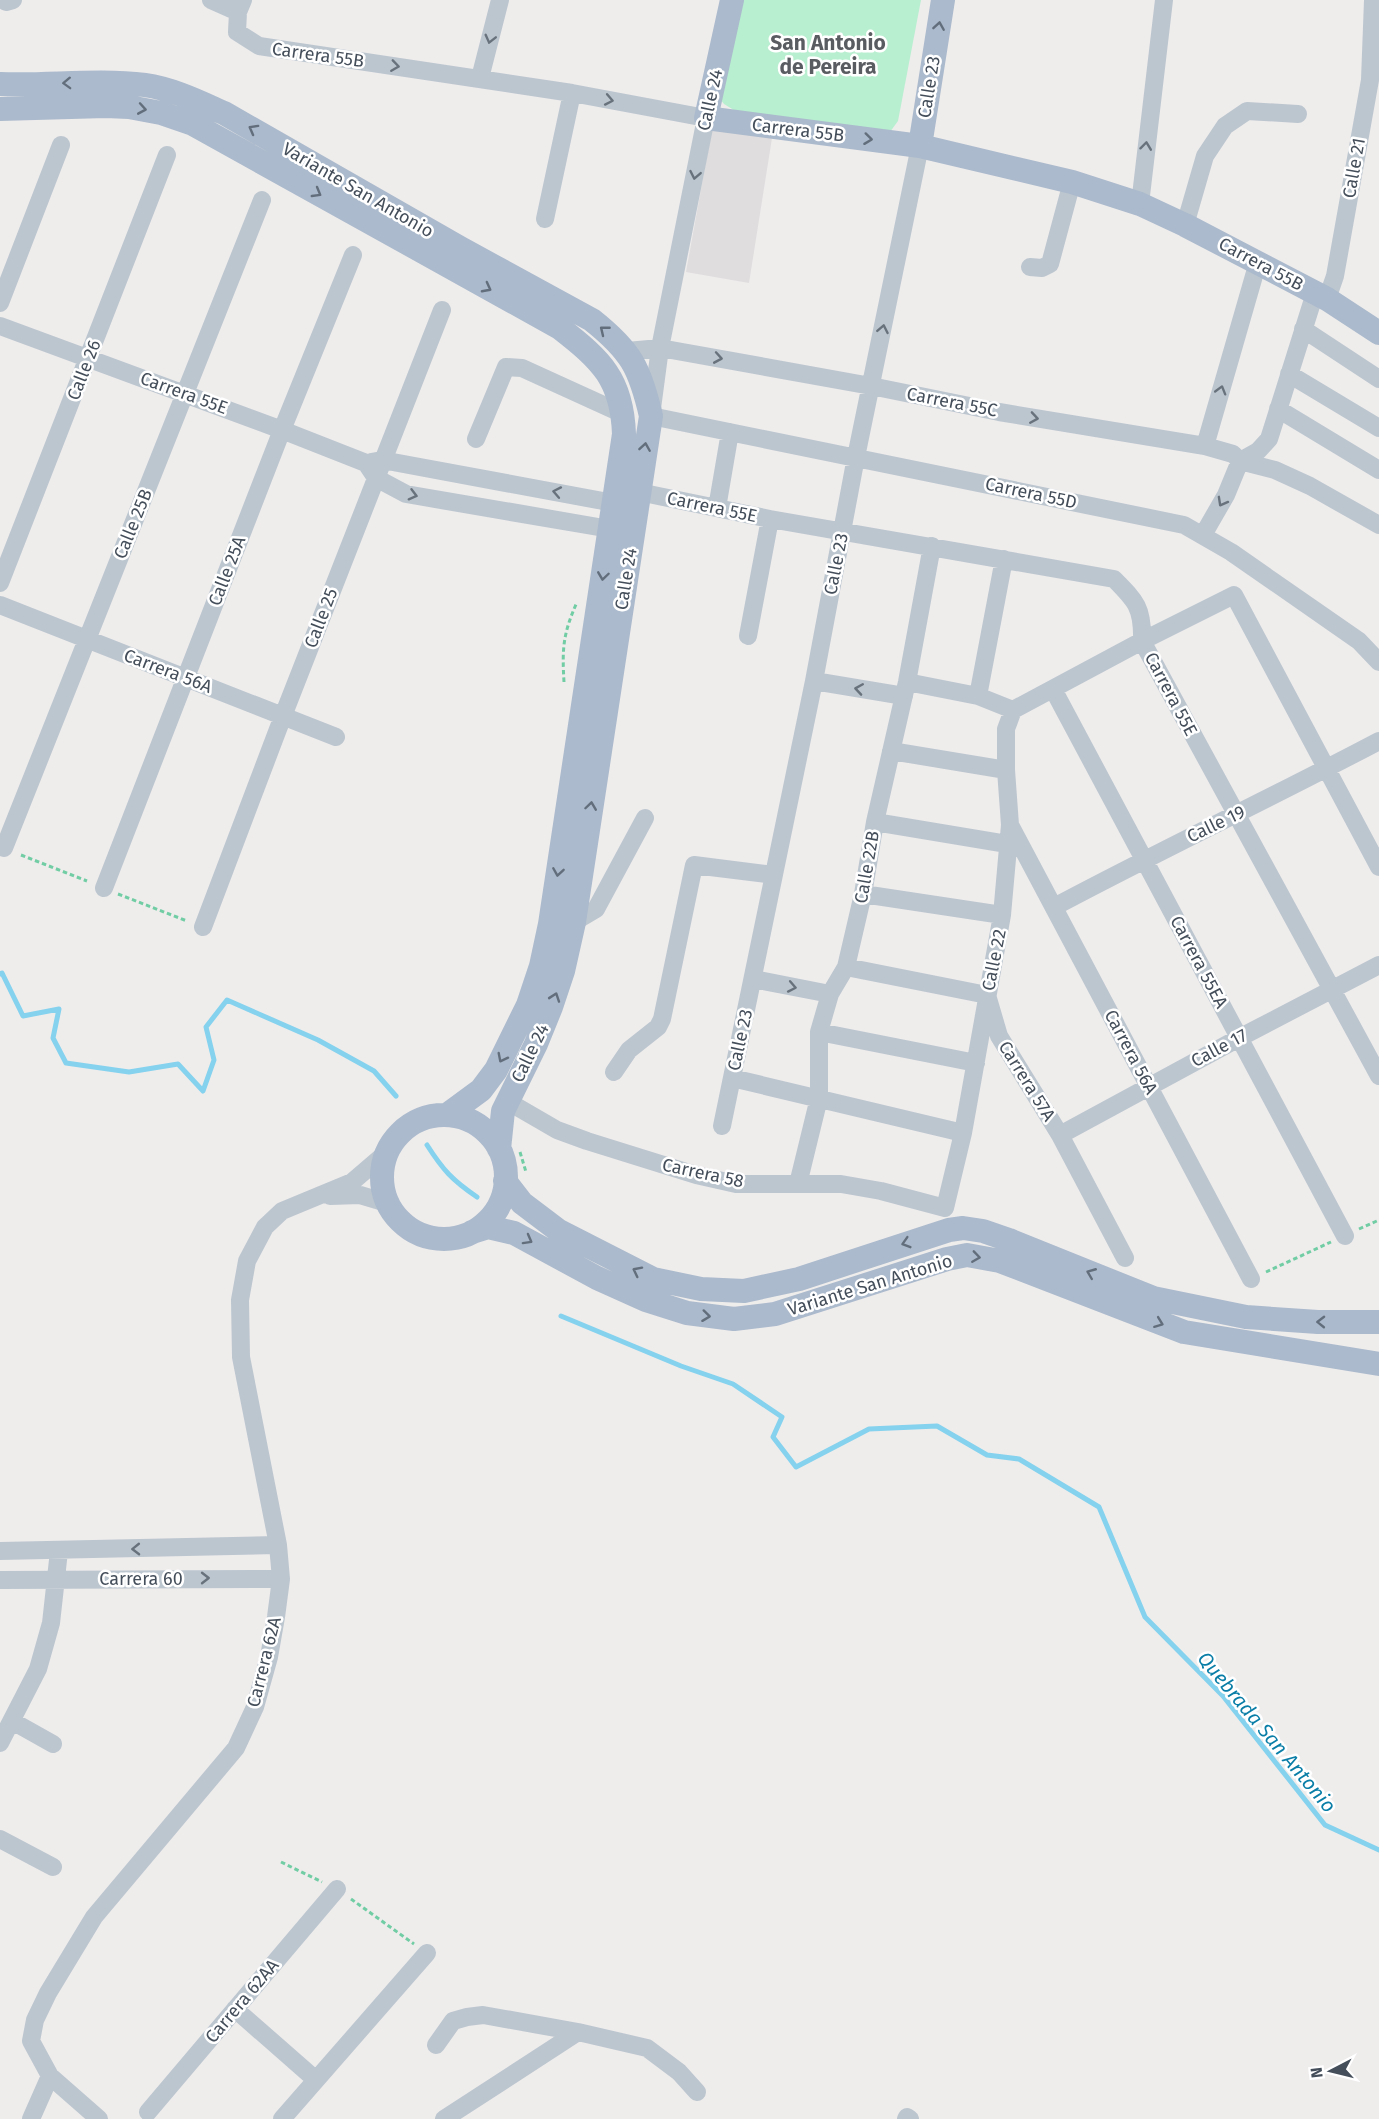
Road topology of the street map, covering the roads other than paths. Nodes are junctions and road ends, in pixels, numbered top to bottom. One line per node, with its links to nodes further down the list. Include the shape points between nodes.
1 (211, 0): 7 (street, Carrera 55B)
2 (500, 0): 8 (street, one-way to 8)
3 (732, 0): 14 (main road, Calle 24)
4 (943, 0): 16 (main road, Calle 23, one-way to 4)
5 (1164, 0): 20 (street, one-way to 5)
6 (1373, 0): 9 (street, Calle 21)
7 (240, 6): 8 (street, Carrera 55B, one-way to 8, via 237,32 260,46)
8 (480, 78): 11 (street, Carrera 55B)
9 (1375, 83): 26 (street, Calle 21, via 1335,276)
10 (0, 84): 33 (main road, Variante San Antonio, one-way to 10, via 592,320 224,113 186,96 147,85 104,82)
11 (572, 93): 14 (street, Carrera 55B, one-way to 14); 21 (street)
12 (0, 109): 40 (main road, Variante San Antonio, one-way to 40, via 129,107 193,124 560,328 592,353 609,374)
13 (1298, 114): 22 (street, via 1247,111 1225,126 1205,156)
14 (706, 118): 16 (main road, Carrera 55B, one-way to 16); 32 (street, Calle 24, one-way to 32)
15 (61, 145): 27 (street)
16 (920, 146): 18 (main road, Carrera 55B); 37 (street, Calle 23, one-way to 16)
17 (166, 155): 34 (street, Calle 26)
18 (1072, 182): 20 (main road, Carrera 55B); 25 (street, via 1050,264)
19 (262, 200): 38 (street, Calle 25B)
20 (1140, 204): 22 (main road, Carrera 55B)
21 (545, 219)
22 (1185, 225): 24 (main road, Carrera 55B)
23 (353, 255): 43 (street, Calle 25A)
24 (1258, 262): 26 (main road, Carrera 55B); 46 (street, one-way to 24)
25 (1030, 267)
26 (1321, 296): 30 (main road, Carrera 55B); 31 (street, Calle 21)
27 (0, 303)
28 (442, 310): 49 (street, Calle 25)
29 (0, 326): 34 (street, Carrera 55E)
30 (1377, 328)
31 (1303, 329): 35 (street, Calle 21); 36 (street)
32 (660, 348): 33 (street, Carrera 55C); 37 (street, Carrera 55C, one-way to 37); 41 (street, Calle 24)
33 (627, 351): 41 (main road, Variante San Antonio, via 641,378)
34 (89, 358): 38 (street, Carrera 55E); 61 (street, Calle 26)
35 (1288, 374): 39 (street, Calle 21); 42 (street)
36 (1379, 379)
37 (871, 386): 46 (street, Carrera 55C, one-way to 46); 47 (street, Calle 23)
38 (185, 394): 43 (street, Carrera 55E); 64 (street, Calle 25B)
39 (1278, 409): 48 (street, Calle 21, via 1269,439); 50 (street)
40 (623, 414): 45 (street, via 522,368 506,367); 52 (main road, Calle 24, via 624,434)
41 (651, 416): 44 (street, Carrera 55D); 51 (main road, Calle 24, one-way to 41)
42 (1379, 428)
43 (282, 429): 49 (street, Carrera 55E); 67 (street, Calle 25A)
44 (730, 432): 47 (street, Carrera 55D); 53 (street)
45 (476, 439)
46 (1205, 446): 48 (street, Carrera 55C, via 1233,454)
47 (856, 457): 57 (street, Calle 23); 58 (street, Carrera 55D, via 1184,525)
48 (1240, 461): 55 (street, Carrera 55C, via 1275,470 1310,486); 58 (street, one-way to 58)
49 (375, 467): 52 (street, Carrera 55E, one-way to 49); 56 (street, Carrera 55E, one-way to 56, via 406,494); 73 (street, Calle 25)
50 (1379, 470)
51 (639, 492): 53 (street, Carrera 55E); 92 (main road, Calle 24, one-way to 51)
52 (614, 503): 56 (main road, Calle 24)
53 (717, 508): 54 (street, Carrera 55E)
54 (770, 519): 57 (street, Carrera 55E); 63 (street)
55 (1379, 525)
56 (610, 529): 109 (main road, Calle 24, one-way to 109, via 541,966 528,1005 496,1070 481,1090)
57 (842, 531): 59 (street, Carrera 55E); 68 (street, Calle 23)
58 (1203, 535): 66 (street, Carrera 55D, via 1359,641)
59 (932, 546): 60 (street, Carrera 55E); 70 (street, Calle 22B)
60 (1004, 559): 65 (street, Carrera 55E, via 1114,579 1134,599 1143,621); 71 (street)
61 (0, 583)
62 (0, 605): 64 (street, Carrera 56A)
63 (748, 636)
64 (87, 639): 67 (street, Carrera 56A); 84 (street, Calle 25B)
65 (1142, 641): 69 (street); 78 (street, via 1234,595); 79 (street, Carrera 55E)
66 (1376, 659)
67 (186, 678): 73 (street, Carrera 56A); 88 (street, Calle 25A)
68 (814, 681): 70 (street, one-way to 68); 87 (street, Calle 23)
69 (1053, 688): 72 (street); 85 (street, Carrera 55EA)
70 (906, 689): 71 (street); 76 (street, Calle 22B)
71 (978, 696): 72 (street)
72 (1012, 710): 77 (street, Calle 22, via 1006,729)
73 (283, 716): 74 (street, Carrera 56A); 93 (street, Calle 25)
74 (336, 737)
75 (1379, 741): 78 (street, Calle 19)
76 (891, 751): 77 (street); 81 (street, Calle 22B)
77 (1006, 770): 82 (street, Calle 22)
78 (1326, 770): 79 (street, Calle 19); 86 (street)
79 (1236, 815): 85 (street, Calle 19); 97 (street, Carrera 55E)
80 (645, 818): 92 (street, via 596,909)
81 (875, 822): 83 (street); 89 (street, Calle 22B)
82 (1010, 825): 83 (street, Calle 22); 90 (street, Carrera 56A)
83 (1007, 844): 91 (street, Calle 22)
84 (4, 848)
85 (1145, 858): 90 (street, Calle 19); 101 (street, Carrera 55EA)
86 (1379, 867)
87 (774, 875): 96 (street, Calle 23); 103 (street, via 694,865 662,1019 658,1027 629,1050)
88 (104, 888)
89 (863, 894): 91 (street); 95 (street, Calle 22B)
90 (1054, 907): 106 (street, Carrera 56A)
91 (1002, 915): 99 (street, Calle 22)
92 (574, 922): 108 (main road, Calle 24, one-way to 92, via 551,1007)
93 (203, 927)
94 (1379, 965): 97 (street, Calle 17)
95 (846, 967): 98 (street, Calle 22B); 99 (street)
96 (753, 979): 98 (street, one-way to 98); 105 (street, Calle 23)
97 (1331, 989): 101 (street, Calle 17); 104 (street, Carrera 55E)
98 (830, 994): 100 (street, Calle 22B)
99 (987, 995): 102 (street, Calle 22); 112 (street, Carrera 57A, via 999,1036)
100 (819, 1032): 102 (street); 107 (street, Calle 22B)
101 (1239, 1038): 106 (street, Calle 17); 121 (street, Carrera 55EA)
102 (976, 1063): 111 (street, Calle 22)
103 (614, 1072)
104 (1379, 1076)
105 (732, 1078): 107 (street); 110 (street, Calle 23)
106 (1150, 1086): 112 (street, Calle 17); 123 (street, Carrera 56A)
107 (819, 1098): 111 (street); 116 (street, Calle 22B)
108 (507, 1101): 113 (main road, Calle 24, via 500,1129); 116 (street, Carrera 58, via 556,1130 696,1175 736,1184)
109 (447, 1115): 113 (main road, Variante San Antonio, via 477,1125); 114 (main road, via 411,1124 394,1139)
110 (722, 1126)
111 (963, 1133): 119 (street, Calle 22)
112 (1060, 1135): 122 (street, Carrera 57A)
113 (508, 1146): 115 (main road, Variante San Antonio, via 505,1170)
114 (387, 1152): 117 (street, Carrera 62A, via 352,1182); 118 (main road, via 381,1177)
115 (517, 1180): 120 (main road, Variante San Antonio, via 496,1211); 124 (main road, Variante San Antonio, one-way to 115, via 1246,1317 1153,1298 1010,1240 963,1228 799,1279 744,1291 701,1288 653,1280 559,1231 522,1203)
116 (798, 1184): 119 (street, Carrera 58, via 841,1184)
117 (313, 1198): 118 (street, Carrera 62A, via 360,1195); 126 (street, Carrera 62A, via 282,1211 265,1227 247,1262 240,1300 241,1357)
118 (387, 1203): 120 (main road, Variante San Antonio, via 402,1223 424,1236 448,1239)
119 (945, 1208)
120 (472, 1232): 125 (main road, Variante San Antonio, one-way to 125, via 488,1227 514,1233 597,1278 687,1313 734,1319 775,1314 967,1255 1000,1261 1185,1332)
121 (1345, 1236)
122 (1125, 1258)
123 (1251, 1279)
124 (1379, 1322)
125 (1379, 1364)
126 (278, 1545): 128 (street, Carrera 60, one-way to 128); 131 (street, Carrera 62A)
127 (0, 1551): 128 (street, Carrera 60)
128 (59, 1551): 129 (street)
129 (57, 1579): 130 (street, Carrera 60); 131 (street, Carrera 60, one-way to 131); 132 (street, via 51,1623 38,1669)
130 (0, 1580)
131 (281, 1580): 142 (street, Carrera 62A, via 269,1656 255,1707 236,1748 94,1917 41,2005 31,2041)
132 (12, 1721): 133 (street); 134 (street)
133 (0, 1743)
134 (53, 1744)
135 (0, 1839): 136 (street)
136 (53, 1867)
137 (337, 1889): 139 (street, Carrera 62AA)
138 (427, 1953): 143 (street)
139 (235, 2009): 143 (street); 145 (street, Carrera 62AA)
140 (578, 2032): 141 (street, via 483,2015 453,2021); 144 (street, via 647,2048 679,2072); 149 (street)
141 (436, 2045)
142 (50, 2076): 146 (street); 147 (street)
143 (316, 2080): 148 (street)
144 (697, 2092)
145 (148, 2112)
146 (31, 2119)
147 (99, 2119)
148 (282, 2119)
149 (444, 2119)

